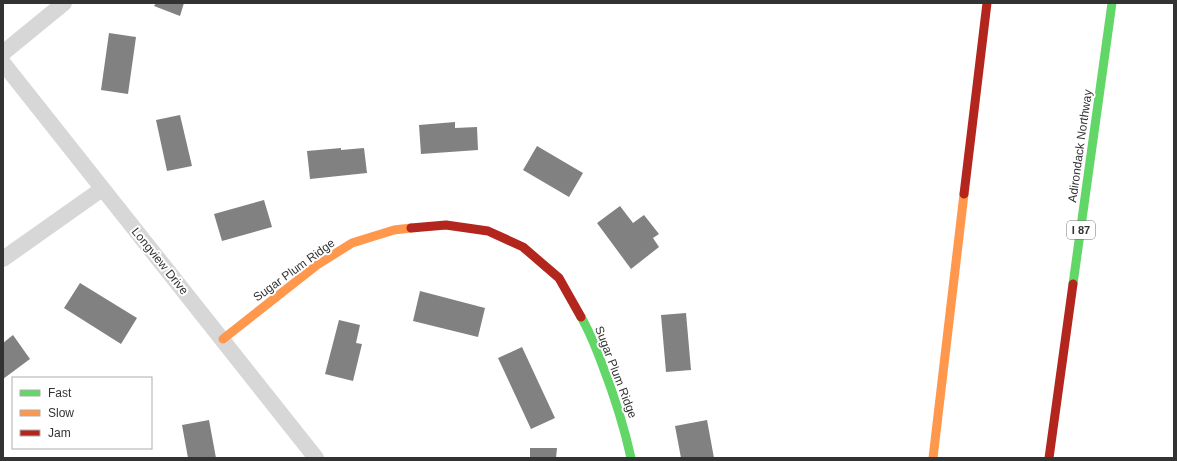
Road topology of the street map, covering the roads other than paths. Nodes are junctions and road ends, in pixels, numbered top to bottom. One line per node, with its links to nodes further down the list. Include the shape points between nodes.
1 (64, 3): 4 (street)
2 (987, 3): 11 (main road)
3 (1112, 3): 12 (main road, Adirondack Northway / I 87)
4 (3, 53)
5 (3, 63): 6 (street, Longview Drive)
6 (102, 189): 7 (street); 8 (street, Longview Drive)
7 (3, 259)
8 (223, 339): 9 (street, Longview Drive); 10 (main road, Sugar Plum Ridge, via 317,265 352,243 394,230 446,225 488,231 523,248 559,278 589,331 625,432)
9 (316, 458)
10 (631, 458)
11 (933, 458)
12 (1049, 458)

